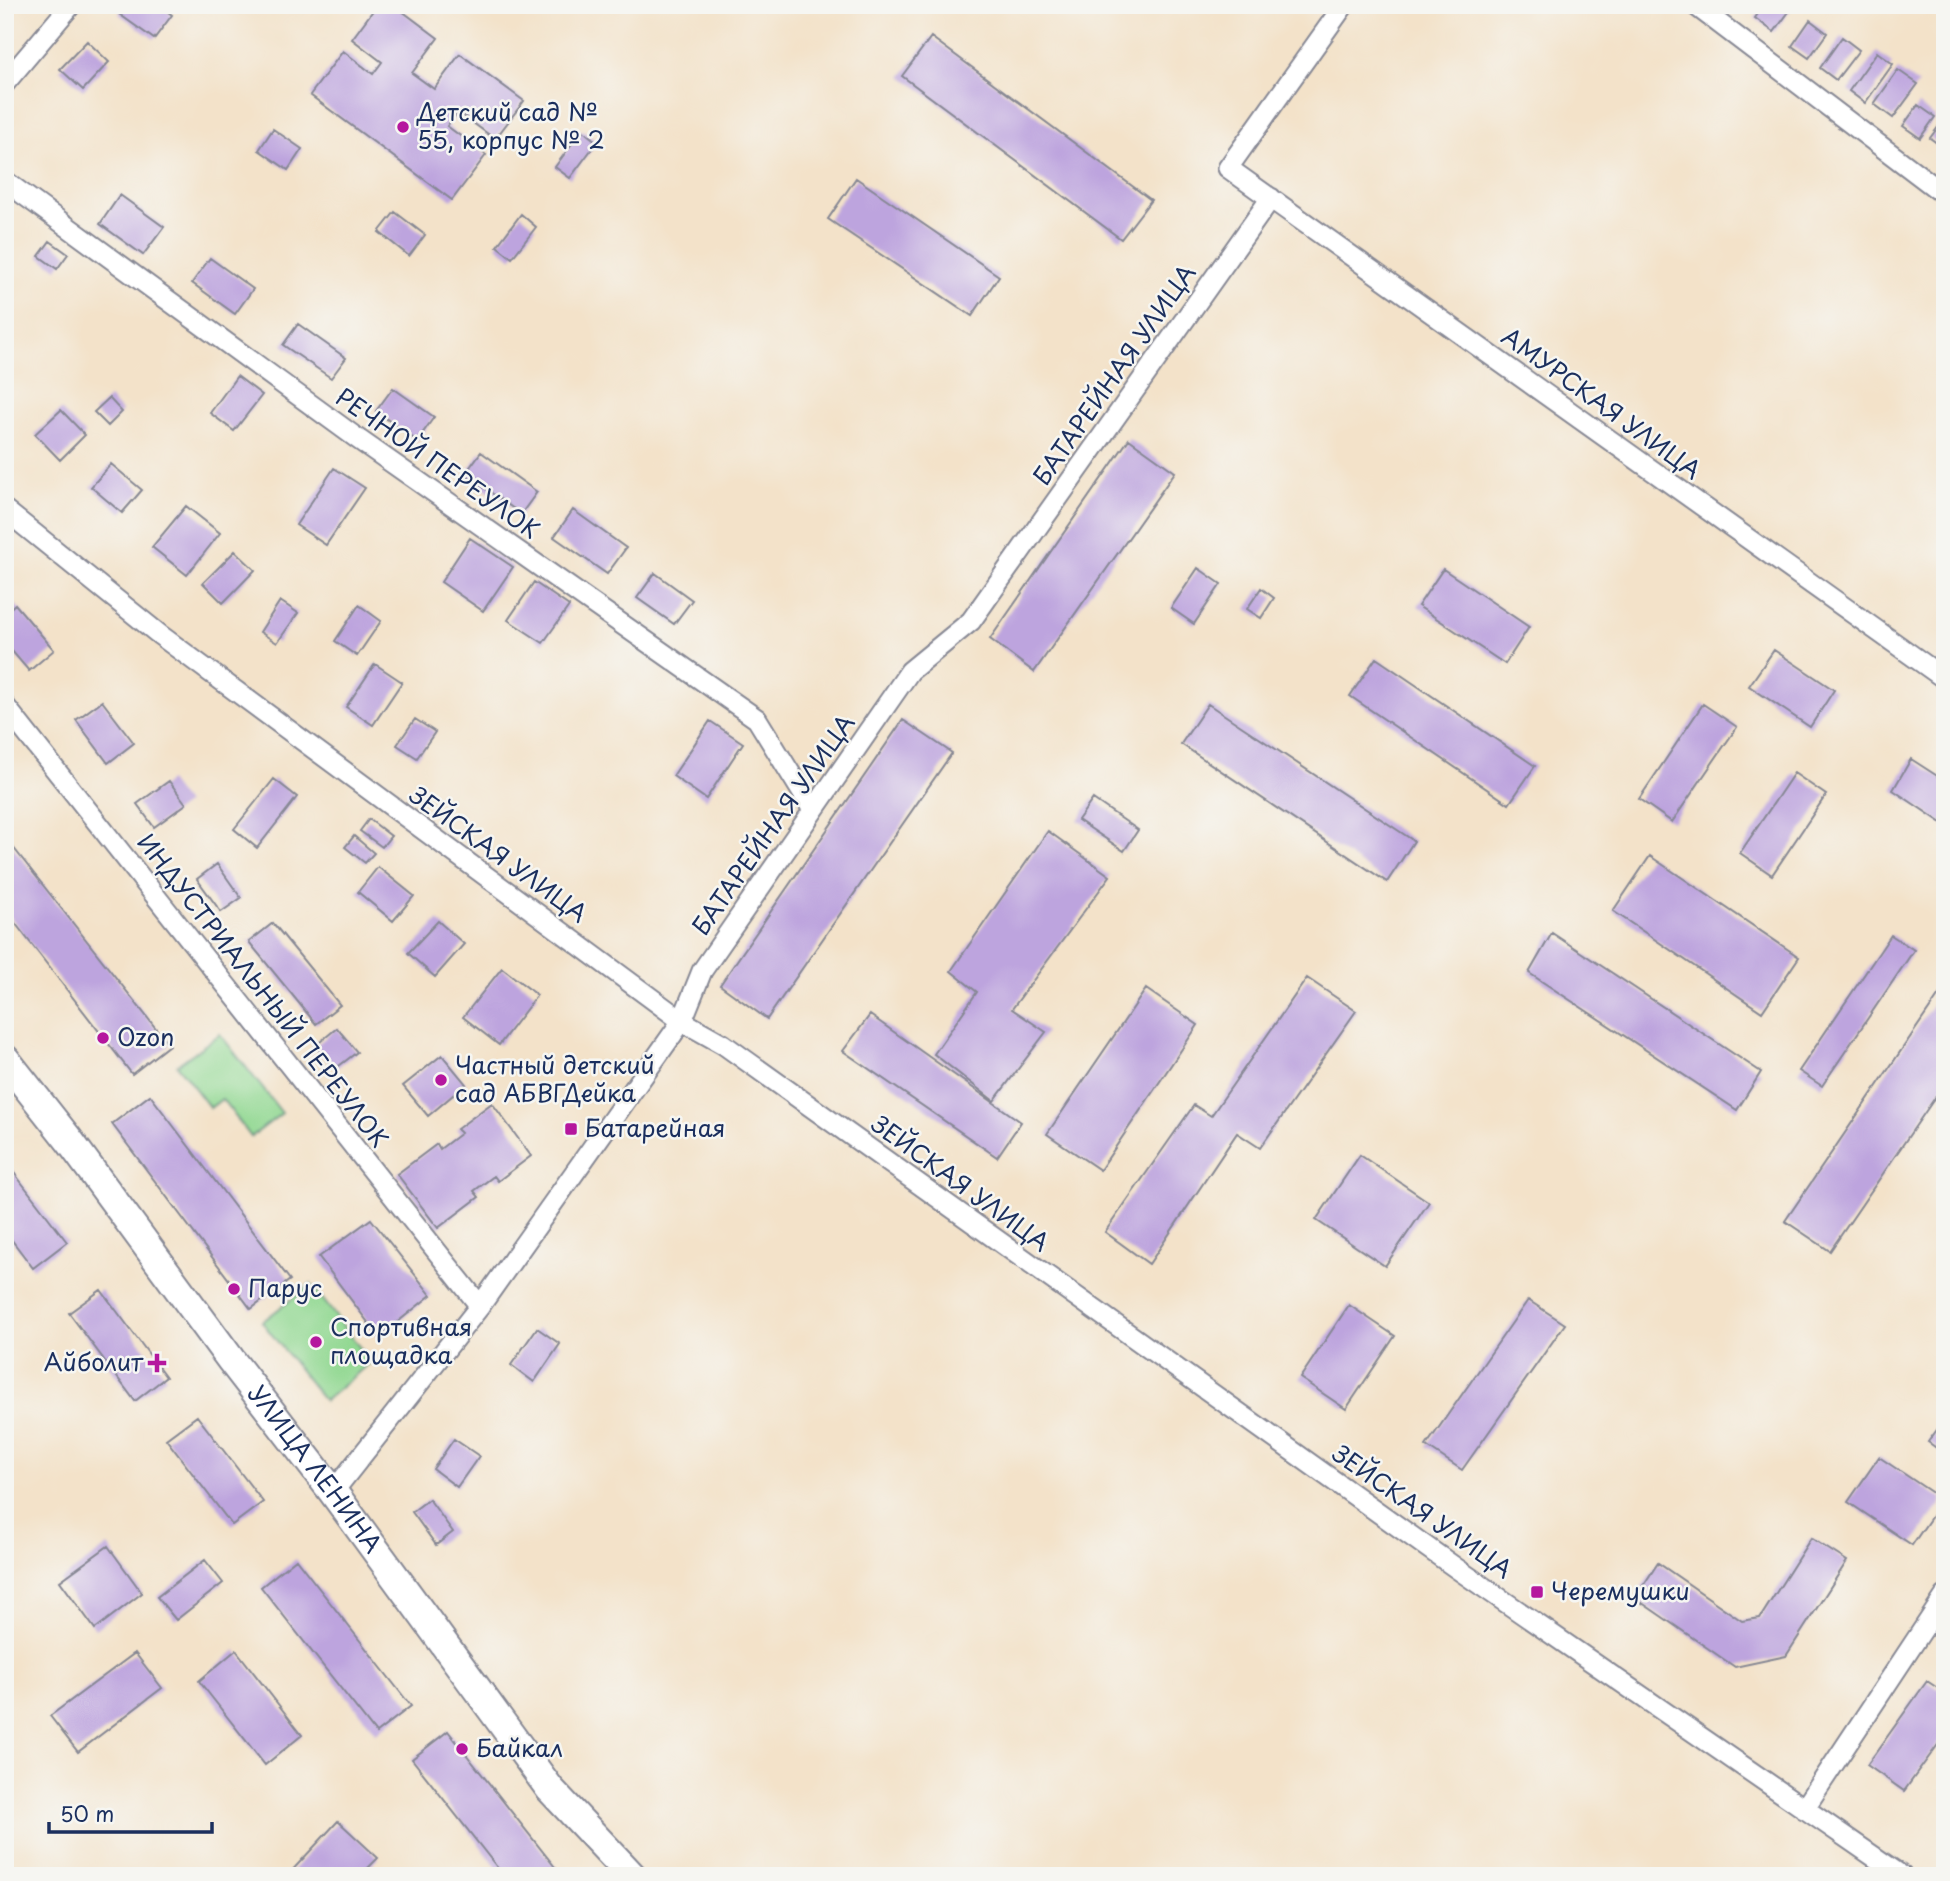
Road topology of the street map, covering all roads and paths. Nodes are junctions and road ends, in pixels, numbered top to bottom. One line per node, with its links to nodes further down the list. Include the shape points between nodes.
1 (71, 5): 4 (street)
2 (1344, 5): 7 (street, АМУРСКАЯ УЛИЦА, via 1228,168)
3 (1695, 5): 6 (street)
4 (5, 83)
5 (5, 181): 11 (street, РЕЧНОЙ ПЕРЕУЛОК, via 358,439 757,719)
6 (1945, 195)
7 (1271, 198): 9 (street, АМУРСКАЯ УЛИЦА); 11 (street, БАТАРЕЙНАЯ УЛИЦА, via 971,621 910,671)
8 (5, 510): 12 (street, ЗЕЙСКАЯ УЛИЦА, via 160,635)
9 (1945, 680)
10 (5, 706): 14 (street, ИНДУСТРИАЛЬНЫЙ ПЕРЕУЛОК)
11 (813, 810): 12 (street, БАТАРЕЙНАЯ УЛИЦА, via 702,971)
12 (682, 1021): 14 (street, БАТАРЕЙНАЯ УЛИЦА); 17 (street, ЗЕЙСКАЯ УЛИЦА, via 723,1044 1456,1568)
13 (5, 1059): 15 (main road, УЛИЦА ЛЕНИНА)
14 (480, 1306): 15 (street, БАТАРЕЙНАЯ УЛИЦА)
15 (333, 1492): 18 (main road, УЛИЦА ЛЕНИНА, via 550,1788)
16 (1945, 1596): 17 (street)
17 (1804, 1810): 19 (street, ЗЕЙСКАЯ УЛИЦА)
18 (632, 1876)
19 (1902, 1876)

